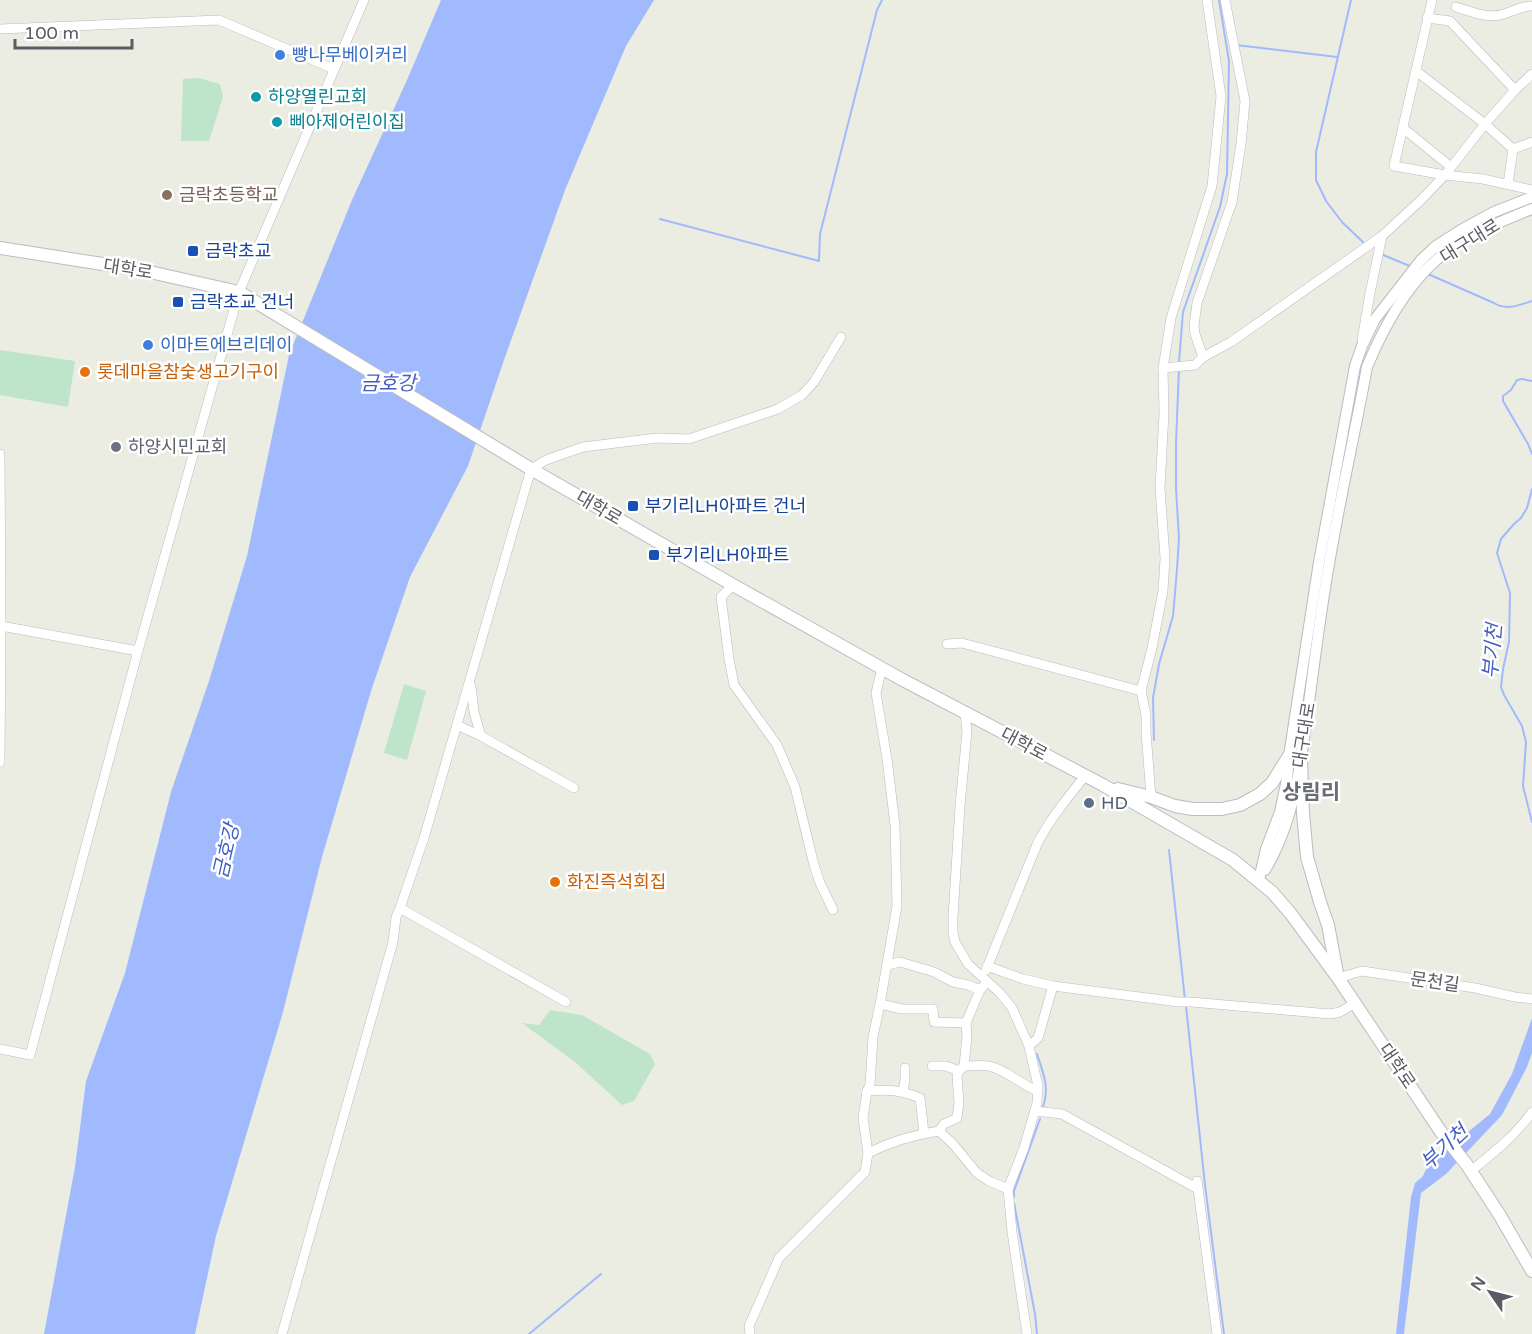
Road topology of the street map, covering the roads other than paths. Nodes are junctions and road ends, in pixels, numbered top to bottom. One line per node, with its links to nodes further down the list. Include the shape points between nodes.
1 (364, 0): 10 (street)
2 (1207, 0): 31 (street, via 1221,96 1212,186 1171,318)
3 (1225, 0): 30 (street, via 1245,101 1232,202 1197,303 1194,326)
4 (1432, 0): 7 (street)
5 (1457, 3): 6 (street, via 1487,16); 8 (street)
6 (1525, 4)
7 (1427, 18): 8 (street); 11 (street)
8 (1450, 21): 13 (street)
9 (0, 29): 10 (street, via 219,20)
10 (334, 69): 27 (street)
11 (1416, 71): 14 (street); 15 (street)
12 (1532, 74): 13 (street)
13 (1515, 90): 14 (street)
14 (1485, 124): 17 (street); 18 (street)
15 (1403, 128): 18 (street); 19 (street, via 1394,166)
16 (1532, 142): 17 (street)
17 (1513, 149): 20 (street)
18 (1451, 167): 19 (street)
19 (1444, 175): 20 (street); 24 (street)
20 (1508, 184): 21 (street)
21 (1532, 190)
22 (1532, 197): 26 (street, 대구대로, via 1494,212 1436,246 1420,260)
23 (1532, 209): 26 (street, 대구대로, via 1457,244)
24 (1382, 236): 29 (street); 30 (street, via 1231,342)
25 (0, 249): 27 (main road, 대학로, via 141,270)
26 (1417, 273): 29 (street, 대구대로, via 1375,319); 44 (street, 대구대로, via 1367,367)
27 (238, 292): 33 (main road, 대학로); 37 (street)
28 (841, 336): 33 (street, via 814,382 802,395 778,409 689,439 657,438 584,447)
29 (1362, 346): 44 (street, 대구대로, via 1319,562)
30 (1203, 357): 31 (street, via 1195,365)
31 (1172, 367): 40 (street, via 1164,413 1160,488 1163,591)
32 (0, 454): 35 (street)
33 (531, 469): 34 (main road, 대학로); 39 (street)
34 (733, 585): 38 (main road, 대학로); 52 (street, via 722,597 734,685 777,745 795,787 820,883)
35 (2, 626): 37 (street); 45 (street)
36 (947, 644): 40 (street, via 962,643)
37 (138, 651): 65 (street, via 30,1055)
38 (882, 668): 41 (main road, 대학로); 53 (street, via 876,693 895,825 897,890)
39 (471, 679): 42 (street); 43 (street)
40 (1141, 691): 49 (street)
41 (965, 713): 46 (main road, 대학로); 56 (street, via 953,933 968,964)
42 (457, 725): 43 (street); 51 (street)
43 (481, 736): 48 (street)
44 (1295, 758): 49 (main road, via 1260,794 1240,805 1192,809); 50 (street, 대구대로, via 1287,823); 55 (main road, via 1307,857 1328,926)
45 (0, 762)
46 (1085, 776): 47 (main road, 대학로); 54 (street, via 1038,842)
47 (1103, 785): 49 (main road); 50 (main road, 대학로, via 1233,860)
48 (574, 788)
49 (1151, 797)
50 (1259, 880): 55 (main road, 대학로, via 1291,914)
51 (400, 908): 60 (street); 81 (street)
52 (833, 910)
53 (887, 965): 58 (street, via 900,962); 62 (street)
54 (987, 966): 56 (street); 57 (street)
55 (1338, 978): 59 (street, 문천길, via 1362,971); 61 (main road, 대학로)
56 (985, 980): 58 (street); 64 (street, via 1012,1008)
57 (1053, 986): 61 (street, via 1330,1014); 64 (street, via 1038,1038)
58 (980, 990): 63 (street)
59 (1532, 999)
60 (566, 1002)
61 (1355, 1003): 78 (main road, 대학로)
62 (880, 1004): 63 (street, via 933,1009 934,1022); 69 (street)
63 (966, 1023): 68 (street, via 968,1036)
64 (1029, 1046): 71 (street)
65 (0, 1049)
66 (932, 1066): 68 (street)
67 (905, 1068): 70 (street)
68 (961, 1068): 71 (street, via 988,1066); 75 (street, via 957,1076 957,1118)
69 (867, 1091): 70 (street); 77 (street, via 863,1118)
70 (903, 1091): 76 (street, via 920,1098)
71 (1038, 1091): 72 (street)
72 (1035, 1111): 79 (street); 84 (street, via 1062,1114 1198,1185)
73 (1532, 1112): 74 (street)
74 (1529, 1124): 78 (street)
75 (939, 1131): 76 (street); 79 (street, via 977,1173)
76 (924, 1133): 77 (street, via 892,1141)
77 (868, 1153): 82 (street, via 865,1172 779,1258 749,1326)
78 (1469, 1168): 80 (main road)
79 (1008, 1189): 83 (street)
80 (1532, 1271)
81 (282, 1334)
82 (750, 1334)
83 (1027, 1334)
84 (1217, 1334)

